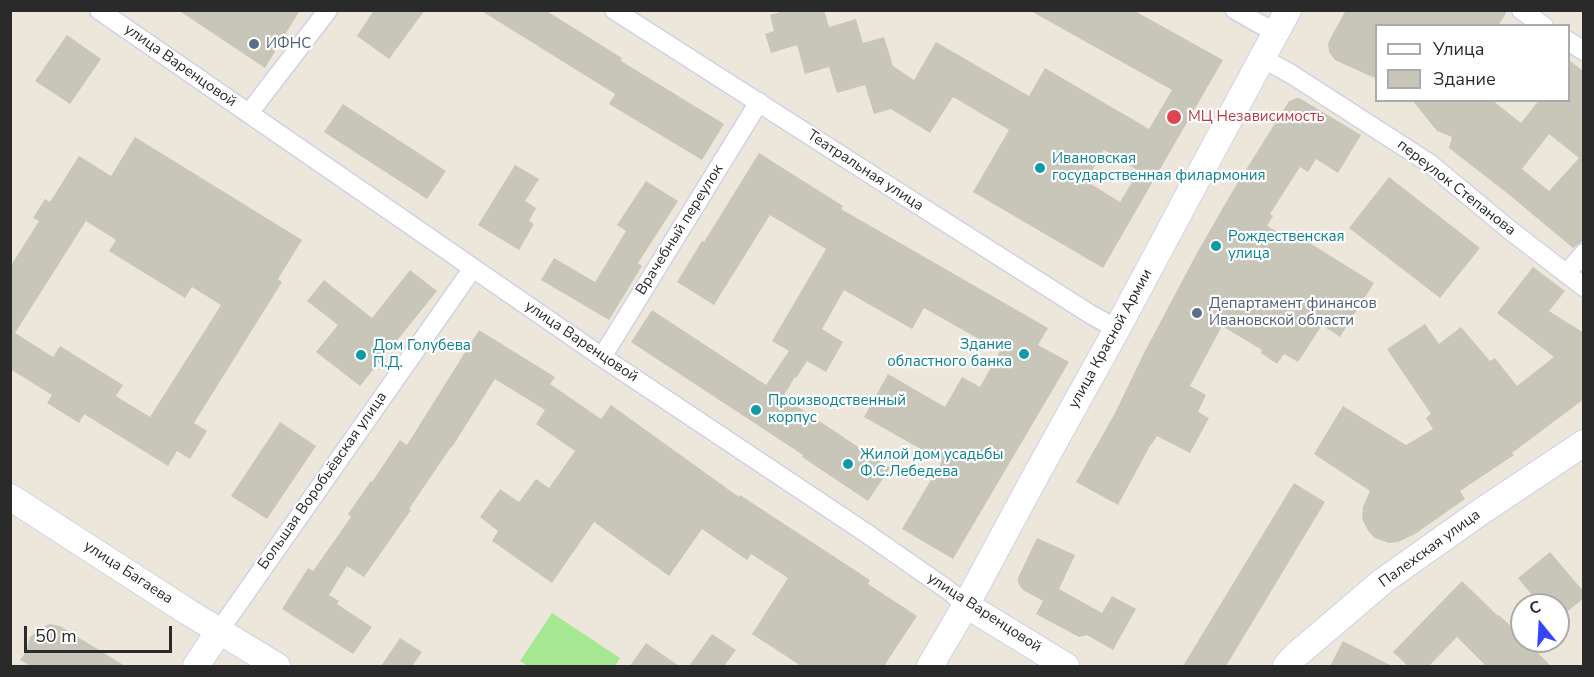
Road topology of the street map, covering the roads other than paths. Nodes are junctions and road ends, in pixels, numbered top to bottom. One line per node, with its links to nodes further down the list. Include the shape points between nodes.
1 (99, 10): 13 (street, улица Варенцовой)
2 (328, 10): 13 (street)
3 (614, 10): 12 (street, Театральная улица)
4 (1235, 10): 8 (street)
5 (1288, 10): 8 (main road, улица Красной Армии)
6 (1521, 10): 7 (street)
7 (1541, 24)
8 (1276, 33): 11 (main road, улица Красной Армии)
9 (1570, 42): 10 (street)
10 (1584, 51)
11 (1262, 58): 16 (street, переулок Степанова, via 1429,163); 18 (main road, улица Красной Армии)
12 (759, 102): 18 (street, Театральная улица); 19 (street, Врачебный переулок)
13 (249, 114): 15 (street, улица Варенцовой)
14 (1584, 253): 16 (street)
15 (473, 268): 19 (street, улица Варенцовой); 23 (street, Большая Воробьёвская улица)
16 (1567, 273): 17 (street, переулок Степанова)
17 (1584, 287)
18 (1117, 329): 22 (main road, улица Красной Армии)
19 (602, 357): 22 (street, улица Варенцовой, via 866,533)
20 (1584, 443): 28 (main road, Палехская улица, via 1383,581)
21 (10, 497): 23 (main road, улица Багаева)
22 (966, 605): 26 (main road, улица Красной Армии); 27 (main road, улица Варенцовой)
23 (219, 631): 24 (main road, Большая Воробьёвская улица); 25 (main road, улица Багаева)
24 (196, 666)
25 (277, 666)
26 (930, 666)
27 (1066, 666)
28 (1286, 666)

